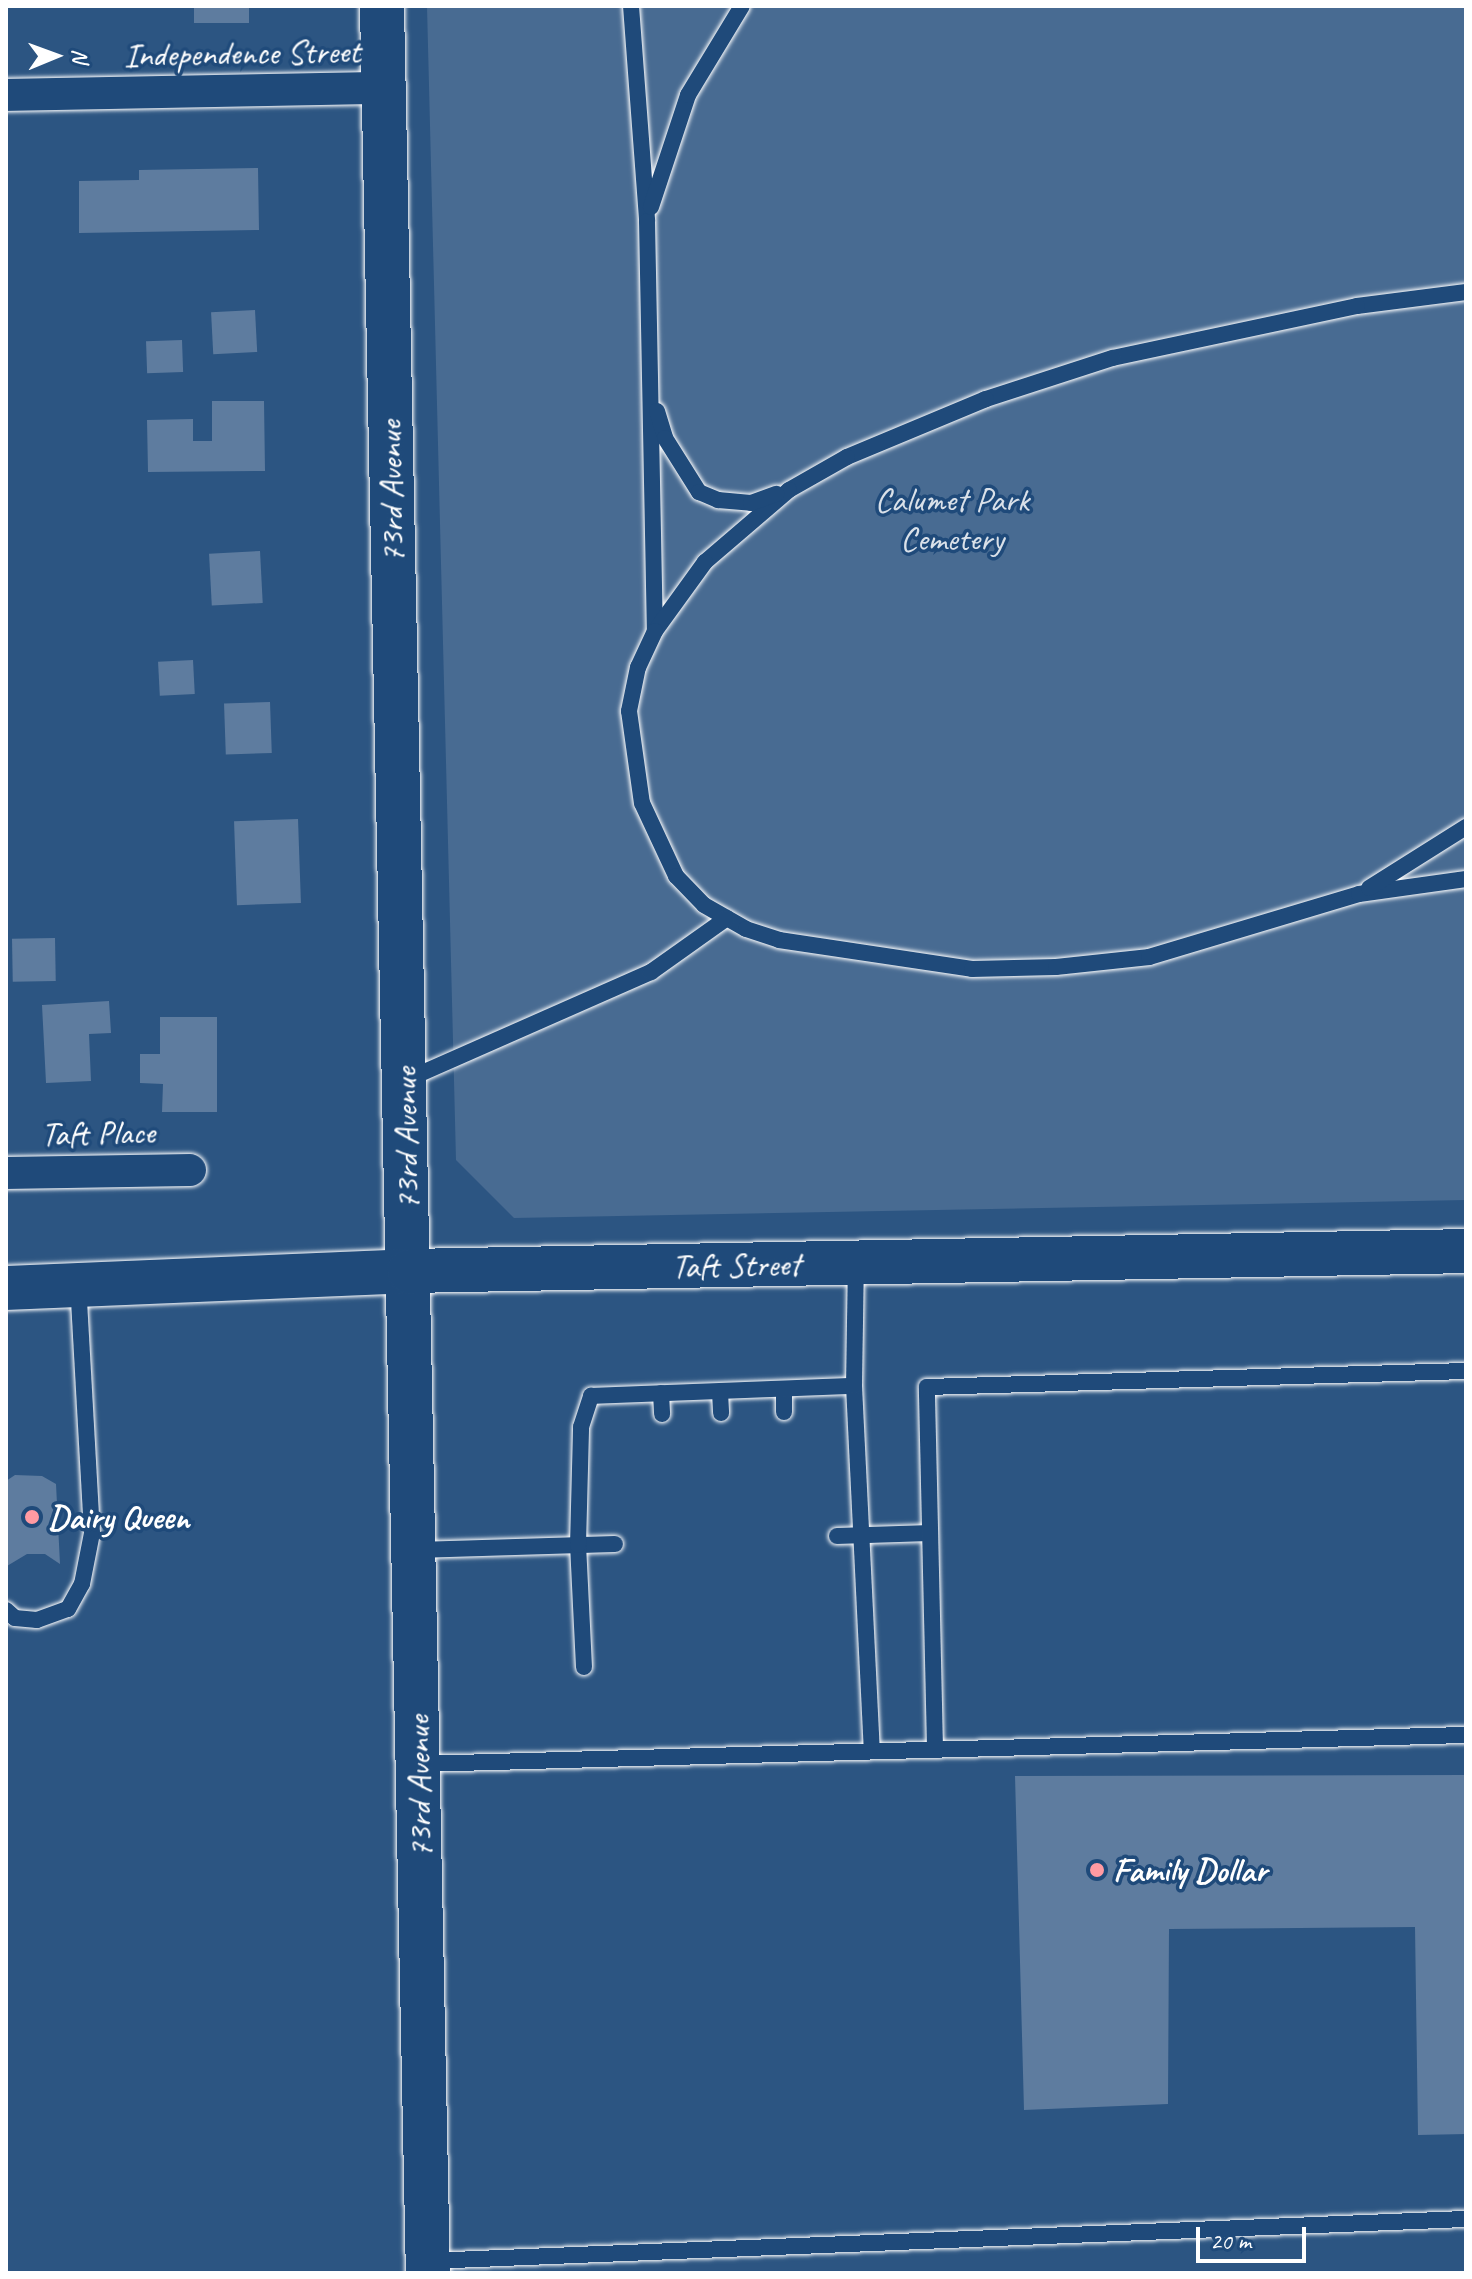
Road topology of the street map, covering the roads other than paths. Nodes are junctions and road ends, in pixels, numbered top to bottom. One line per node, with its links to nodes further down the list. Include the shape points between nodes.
1 (382, 6): 4 (street, 73rd Avenue)
2 (631, 6): 6 (lane)
3 (742, 6): 6 (lane, via 688,95)
4 (384, 88): 5 (street, Independence Street); 15 (street, 73rd Avenue)
5 (6, 95)
6 (647, 221): 8 (lane)
7 (1466, 292): 9 (lane, via 1357,306 1112,358 913,428)
8 (651, 392): 9 (lane, via 665,438 699,492 751,503); 10 (lane)
9 (789, 490): 10 (lane, via 705,562)
10 (655, 631): 14 (lane, via 638,667 629,711 642,803 676,876 704,905)
11 (1466, 827): 13 (lane)
12 (1466, 879): 13 (lane)
13 (1359, 894): 14 (lane, via 1149,957 1056,967 972,969 902,961 779,940)
14 (727, 918): 15 (lane, via 651,972)
15 (405, 1080): 20 (street, 73rd Avenue)
16 (190, 1170): 17 (street, Taft Place)
17 (6, 1173)
18 (1466, 1251): 19 (street, Taft Street)
19 (856, 1263): 20 (street, Taft Street); 24 (lane)
20 (409, 1271): 21 (street, Taft Street); 36 (street, 73rd Avenue)
21 (77, 1285): 22 (street, Taft Street); 37 (lane, via 92,1533 82,1584 68,1609 37,1620 15,1618)
22 (6, 1288)
23 (1466, 1371): 31 (lane, via 927,1387)
24 (854, 1386): 25 (lane); 32 (lane)
25 (784, 1390): 26 (lane); 28 (lane)
26 (720, 1392): 27 (lane); 29 (lane)
27 (661, 1393): 30 (lane); 35 (lane, via 591,1396 581,1427)
28 (784, 1412)
29 (721, 1413)
30 (662, 1414)
31 (930, 1533): 32 (lane); 40 (lane)
32 (859, 1534): 33 (lane); 41 (lane)
33 (837, 1536)
34 (615, 1544): 35 (lane)
35 (578, 1545): 36 (lane); 38 (lane)
36 (414, 1550): 42 (street, 73rd Avenue)
37 (6, 1610)
38 (584, 1667)
39 (1466, 1735): 40 (lane)
40 (935, 1748): 41 (lane)
41 (872, 1750): 42 (lane)
42 (419, 1764): 44 (street, 73rd Avenue)
43 (1466, 2219): 44 (lane)
44 (428, 2267)

